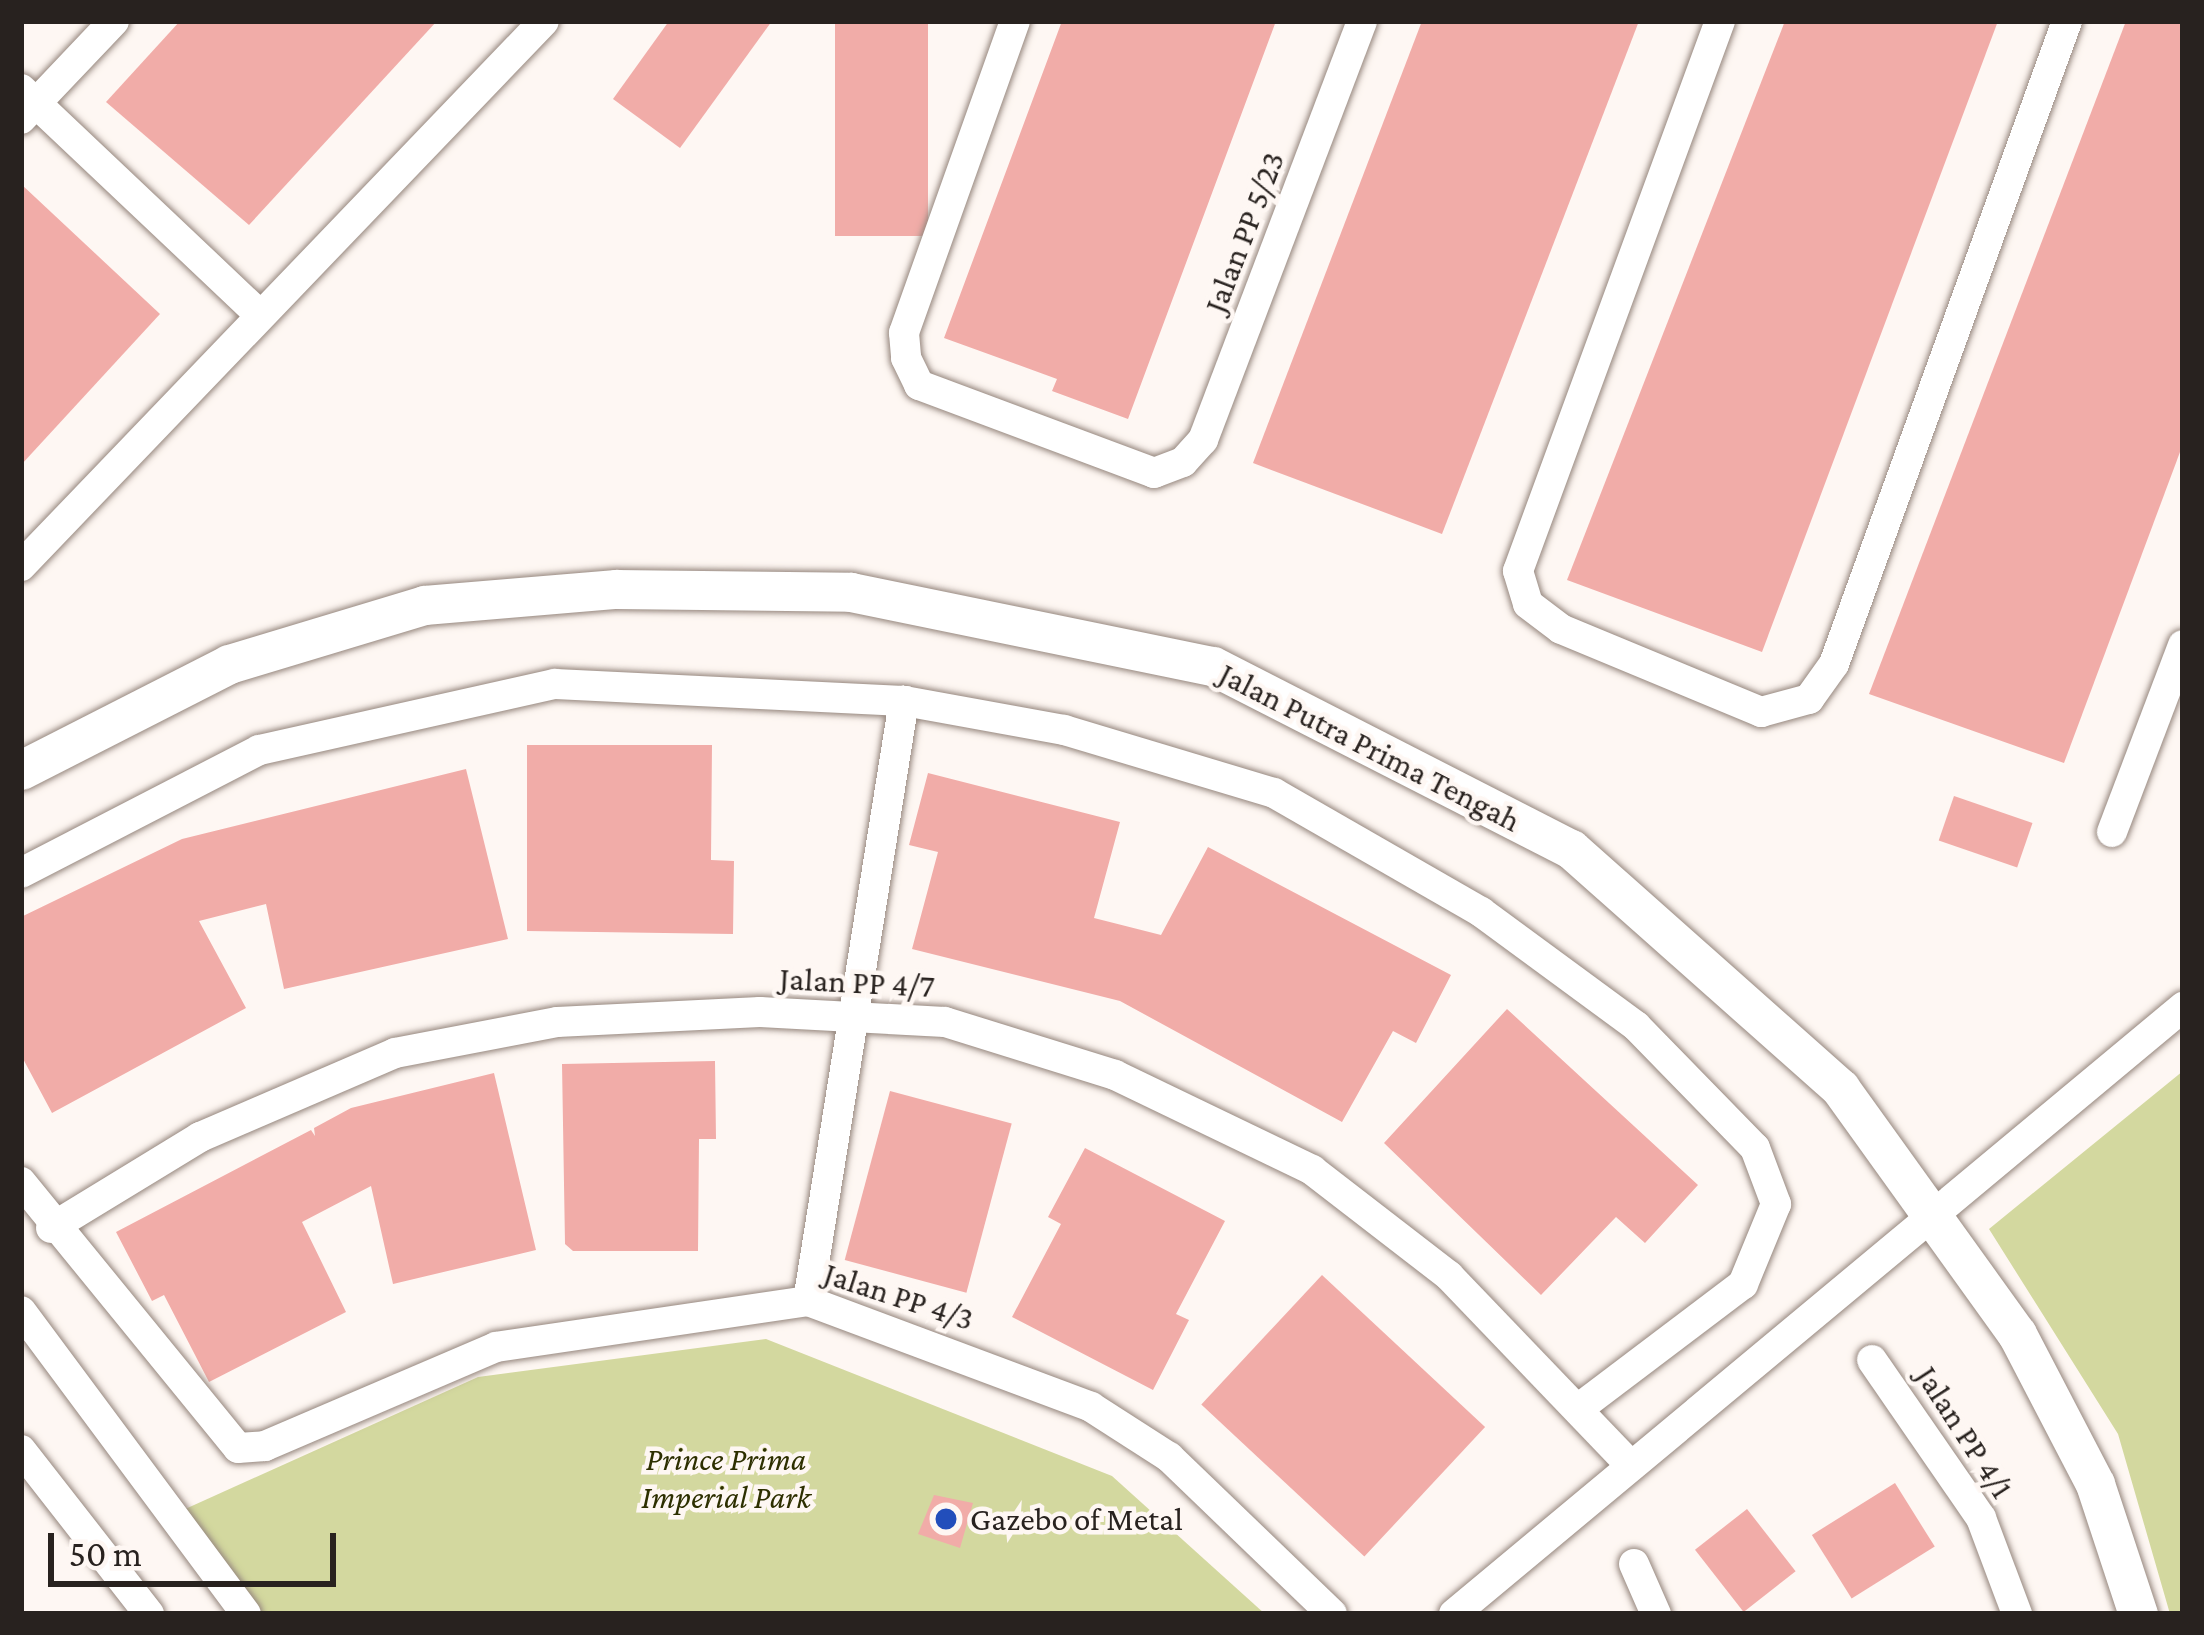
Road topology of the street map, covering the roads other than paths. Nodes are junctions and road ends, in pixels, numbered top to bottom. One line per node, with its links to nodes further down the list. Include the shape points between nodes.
1 (114, 21): 7 (street)
2 (544, 21): 8 (street)
3 (1015, 21): 4 (street, Jalan PP 5/23, via 904,333 906,358 919,385 1154,473 1183,462 1203,440)
4 (1362, 21)
5 (1720, 21): 6 (street, via 1518,571 1528,604 1561,629 1761,712 1808,699 1834,664)
6 (2067, 21)
7 (26, 104): 8 (street)
8 (258, 313): 9 (street)
9 (21, 566)
10 (2183, 645): 13 (street)
11 (904, 701): 14 (street, via 555,684 260,750); 16 (street); 23 (street, via 1064,730 1274,793 1480,912 1636,1026 1755,1148 1776,1204 1743,1284)
12 (21, 770): 18 (street, Jalan Putra Prima Tengah, via 229,664 424,605 573,592 851,592 1213,667 1571,849 1840,1088)
13 (2112, 832)
14 (21, 873)
15 (2183, 1007): 18 (street)
16 (855, 1018): 19 (street, Jalan PP 4/7, via 557,1022 395,1053 200,1137); 20 (street); 23 (street, Jalan PP 4/7, via 946,1022 1115,1075 1312,1170 1449,1276)
17 (21, 1182): 19 (street)
18 (1937, 1220): 25 (street); 33 (street, Jalan Putra Prima Tengah, via 2017,1334 2096,1484)
19 (51, 1228): 20 (street, Jalan PP 4/3, via 238,1448 265,1446 496,1347)
20 (808, 1301): 29 (street, Jalan PP 4/3, via 1091,1407 1169,1457)
21 (27, 1330): 28 (street)
22 (1872, 1360): 32 (street, Jalan PP 4/1, via 1981,1518)
23 (1578, 1409): 25 (street, Jalan PP 4/7)
24 (21, 1450): 27 (street)
25 (1630, 1465): 30 (street)
26 (1634, 1564): 31 (street)
27 (149, 1614)
28 (246, 1614)
29 (1332, 1614)
30 (1454, 1614)
31 (1656, 1614)
32 (2017, 1614)
33 (2138, 1614)

